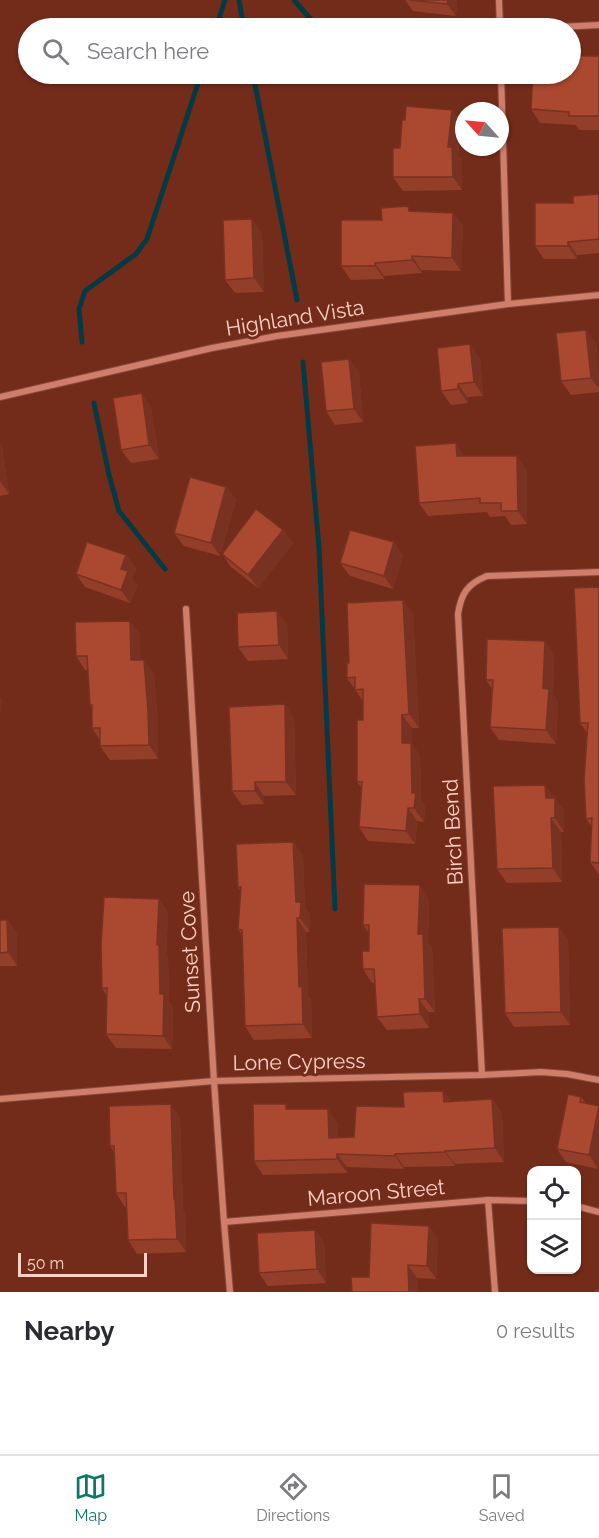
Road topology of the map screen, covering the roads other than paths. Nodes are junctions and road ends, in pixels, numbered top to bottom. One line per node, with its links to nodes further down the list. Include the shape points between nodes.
1 (499, 0): 2 (street)
2 (500, 18)
3 (599, 25): 4 (street)
4 (581, 26)
5 (501, 84): 7 (street)
6 (599, 295): 7 (street, Highland Vista)
7 (508, 304): 8 (street, Highland Vista, via 277,336)
8 (0, 397)
9 (599, 572): 11 (street, Birch Bend, via 487,576 475,580 460,601)
10 (186, 609): 13 (street, Sunset Cove)
11 (482, 1075): 12 (street, Lone Cypress, via 541,1072); 13 (street, Lone Cypress)
12 (599, 1080)
13 (214, 1081): 14 (street, Lone Cypress); 19 (street, Sunset Cove)
14 (0, 1099)
15 (488, 1200): 16 (street, Maroon Street); 19 (street, Maroon Street); 21 (street)
16 (527, 1201)
17 (581, 1207): 18 (street)
18 (599, 1212)
19 (224, 1222): 20 (street, Sunset Cove)
20 (230, 1292)
21 (495, 1292)

